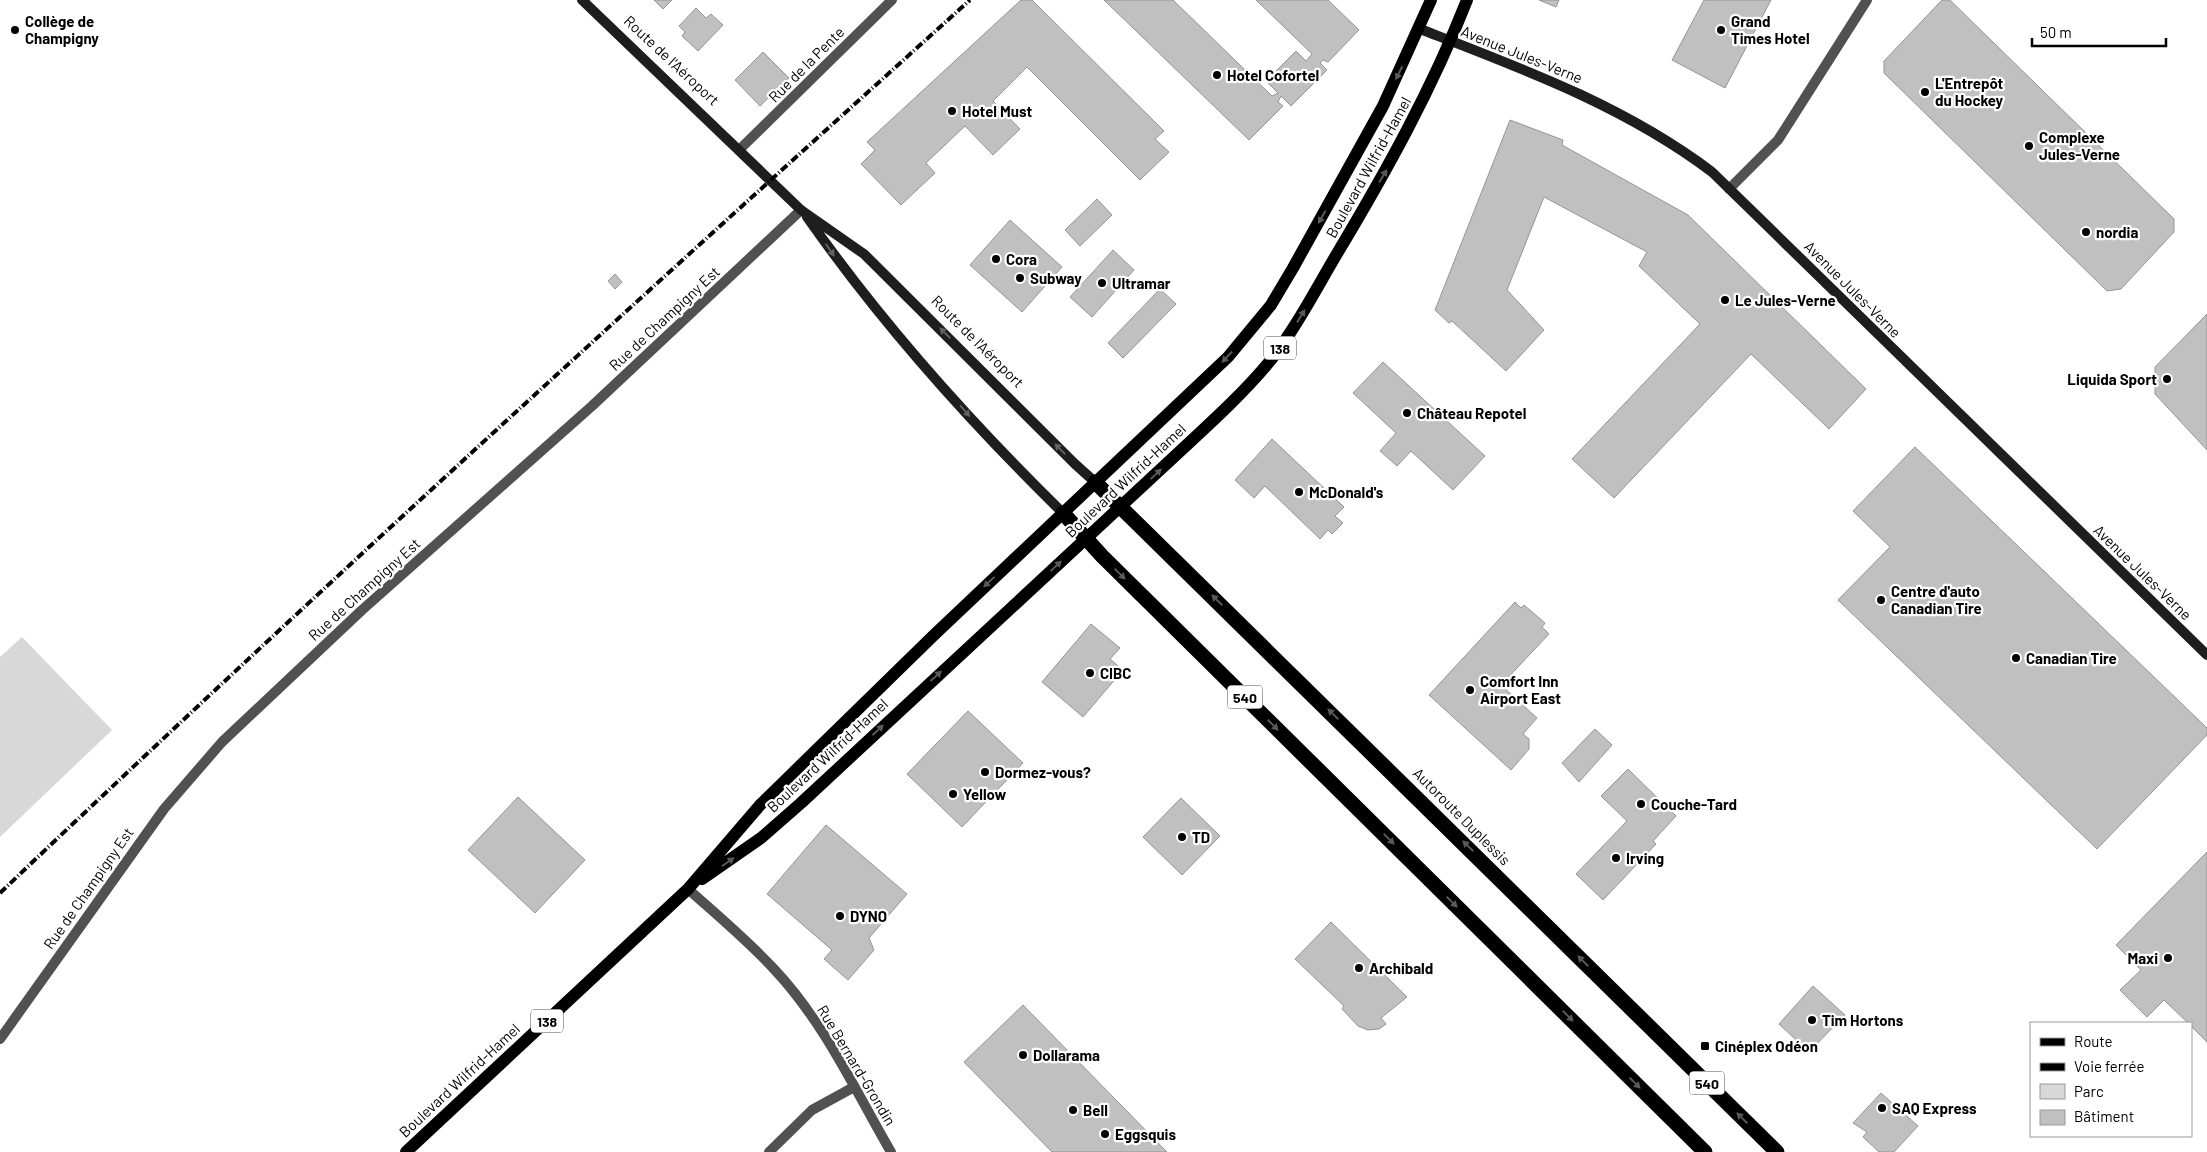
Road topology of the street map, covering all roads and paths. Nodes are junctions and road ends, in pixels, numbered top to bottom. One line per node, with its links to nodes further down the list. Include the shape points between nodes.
1 (582, 0): 8 (main road, Route de l'Aéroport)
2 (892, 0): 8 (street, Rue de la Pente)
3 (1431, 0): 6 (main road, Boulevard Wilfrid-Hamel)
4 (1467, 0): 7 (main road, Boulevard Wilfrid-Hamel)
5 (1867, 0): 9 (street, via 1778,140)
6 (1420, 29): 7 (main road, Avenue Jules-Verne); 11 (main road, Boulevard Wilfrid-Hamel, one-way to 11, via 1368,136 1265,312 1228,357)
7 (1450, 41): 9 (main road, Avenue Jules-Verne, via 1620,113 1678,148); 12 (main road, Boulevard Wilfrid-Hamel / 138, one-way to 7, via 1242,392 1303,313 1396,154)
8 (740, 149): 10 (main road, Route de l'Aéroport)
9 (1729, 188): 15 (main road, Avenue Jules-Verne)
10 (801, 210): 11 (main road, Route de l'Aéroport, one-way to 10, via 864,254); 13 (main road, Route de l'Aéroport, one-way to 13, via 868,300 969,415); 17 (street, Rue de Champigny Est, via 592,406 362,610 222,742 164,809)
11 (1095, 482): 12 (highway, Route de l'Aéroport / 540); 13 (main road, Boulevard Wilfrid-Hamel)
12 (1121, 507): 14 (main road, Boulevard Wilfrid-Hamel / 138); 23 (highway, Autoroute Duplessis / 540, one-way to 12)
13 (1063, 513): 14 (highway, Route de l'Aéroport / 540); 16 (main road, Boulevard Wilfrid-Hamel, one-way to 16, via 761,804)
14 (1086, 539): 16 (main road, Boulevard Wilfrid-Hamel / 138, one-way to 14, via 761,838); 22 (highway, 540, one-way to 22)
15 (2207, 655)
16 (688, 889): 18 (street, Rue Bernard-Grondin, via 775,970 827,1040); 19 (main road, Boulevard Wilfrid-Hamel / 138)
17 (0, 1039)
18 (854, 1087): 20 (street, via 812,1110); 21 (street, Rue Bernard-Grondin)
19 (406, 1152)
20 (769, 1152)
21 (891, 1152)
22 (1705, 1152)
23 (1777, 1152)

